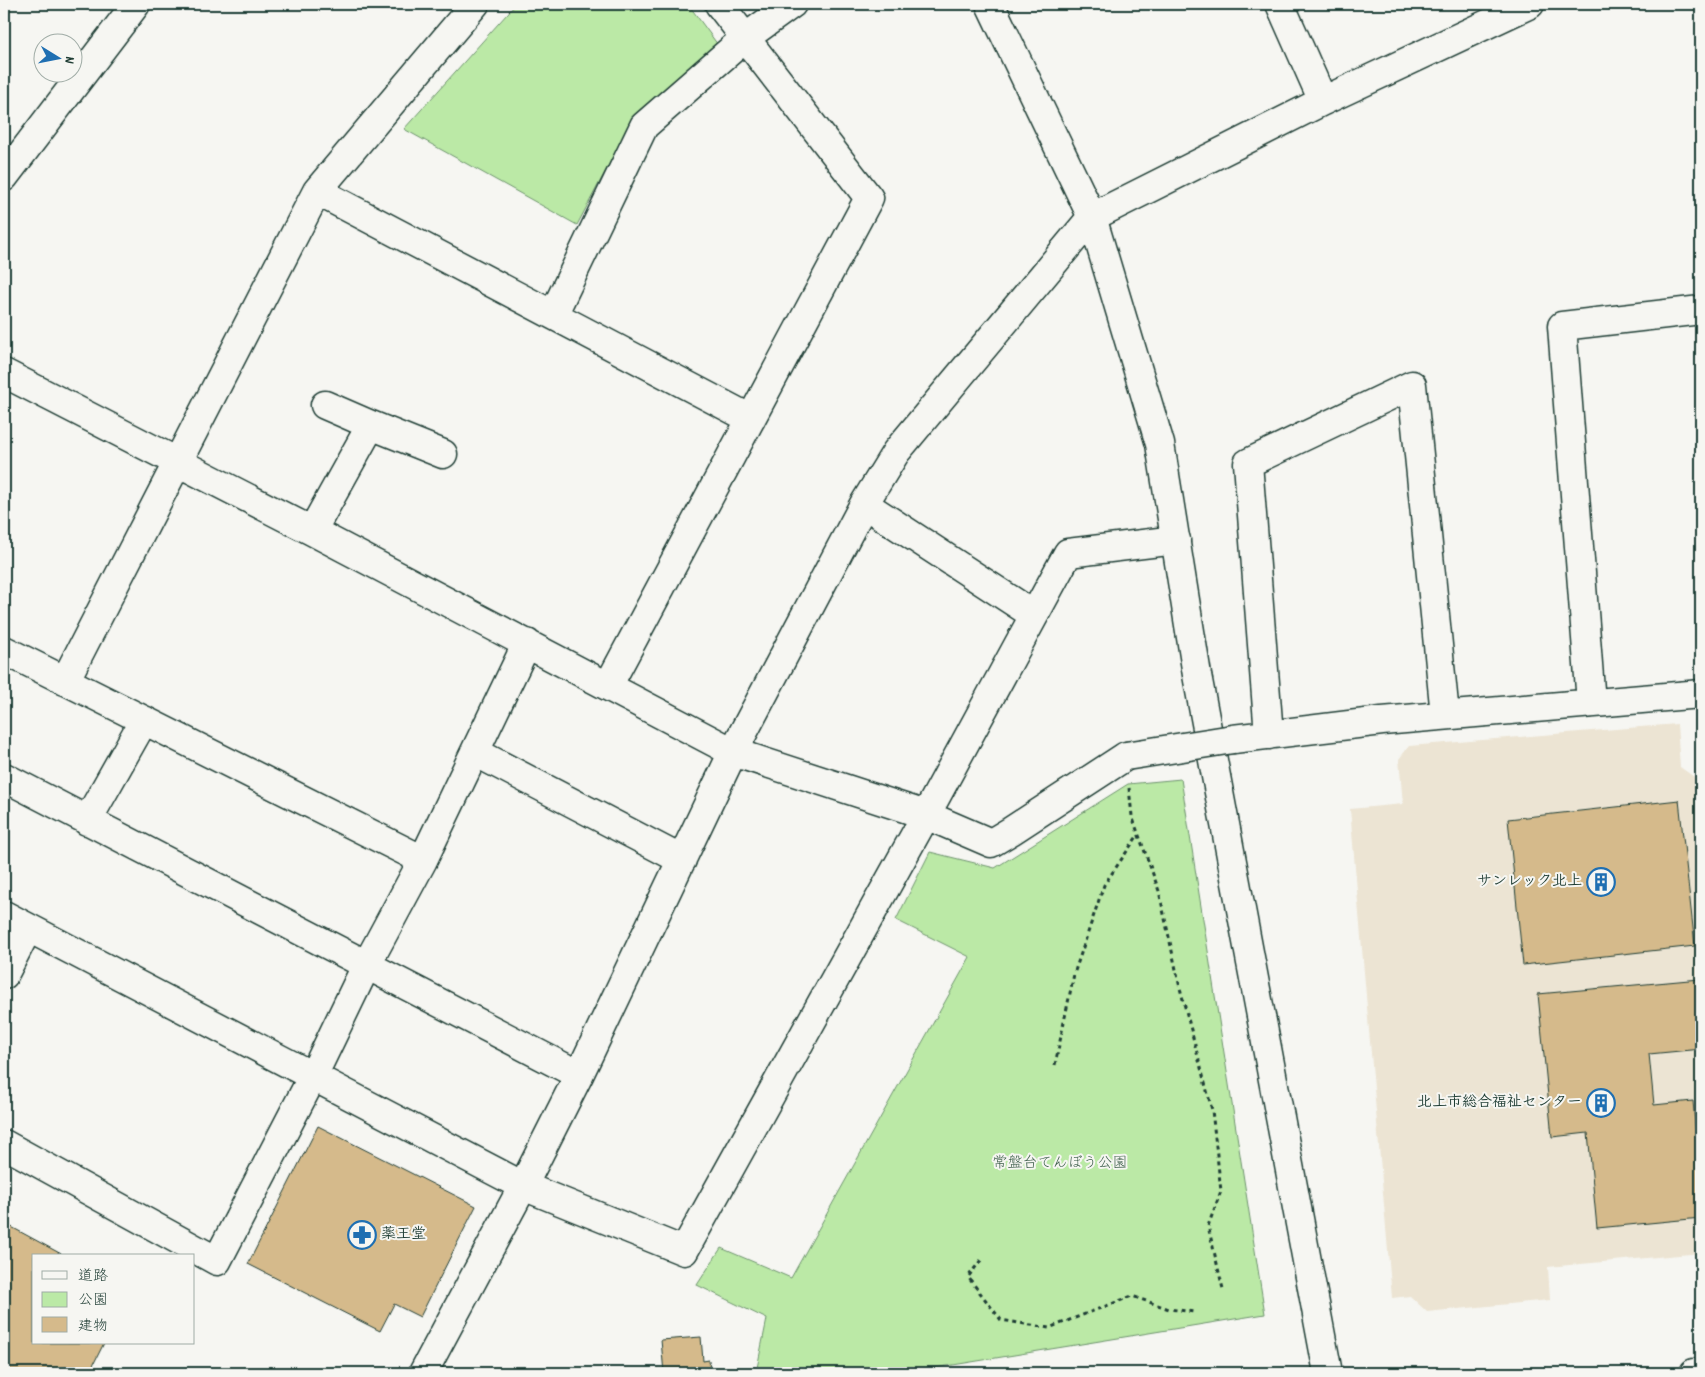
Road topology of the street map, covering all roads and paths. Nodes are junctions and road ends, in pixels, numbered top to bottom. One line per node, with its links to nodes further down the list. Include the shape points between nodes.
1 (136, 4): 10 (street)
2 (475, 4): 11 (street)
3 (719, 4): 8 (street)
4 (792, 4): 8 (street)
5 (990, 4): 12 (street)
6 (1280, 4): 9 (street)
7 (1530, 4): 9 (street)
8 (745, 38): 14 (street, via 644,126); 17 (street, via 869,198)
9 (1323, 101): 12 (street)
10 (4, 177)
11 (317, 191): 14 (street); 20 (street)
12 (1092, 217): 21 (street, via 896,452); 23 (street, via 1160,444)
13 (1701, 310): 30 (street, via 1562,326)
14 (553, 315): 17 (street)
15 (4, 373): 20 (street)
16 (325, 405): 18 (street)
17 (751, 419): 28 (street)
18 (371, 425): 19 (street); 22 (street)
19 (443, 454)
20 (178, 461): 22 (street); 27 (street)
21 (864, 504): 24 (street); 35 (street)
22 (312, 531): 25 (street)
23 (1176, 540): 24 (street, via 1068,553); 56 (street, via 1199,685)
24 (1034, 615): 38 (street)
25 (527, 643): 28 (street); 34 (street)
26 (4, 650): 27 (street)
27 (66, 681): 32 (street)
28 (608, 686): 35 (street)
29 (1701, 694): 30 (street)
30 (1591, 703): 31 (street)
31 (1444, 715): 33 (street); 33 (street, via 1412,385 1248,463)
32 (144, 720): 39 (street); 41 (street)
33 (1269, 735): 36 (street, bridge)
34 (475, 752): 41 (street); 42 (street)
35 (733, 752): 38 (street); 42 (street)
36 (1126, 756): 38 (street, via 990,843); 40 (path, via 1132,816)
37 (4, 777): 39 (street)
38 (926, 815): 51 (street, via 684,1251)
39 (87, 821): 45 (street)
40 (1138, 834): 47 (path, via 1104,886 1074,974); 53 (path, via 1159,891 1212,1110 1221,1191 1208,1226)
41 (423, 860): 45 (street)
42 (682, 860): 49 (street)
43 (4, 915): 44 (street)
44 (28, 928): 46 (street); 48 (street)
45 (366, 966): 48 (street); 49 (street)
46 (4, 975)
47 (1055, 1065)
48 (312, 1076): 50 (street, via 217,1261); 51 (street)
49 (579, 1076): 51 (street)
50 (4, 1144)
51 (523, 1186): 55 (street)
52 (981, 1260): 54 (path, via 968,1277 1001,1320 1049,1328 1132,1296 1170,1309)
53 (1223, 1289)
54 (1195, 1312)
55 (423, 1373)
56 (1328, 1373)
57 (1694, 1373): 58 (street)
58 (1701, 1373)

